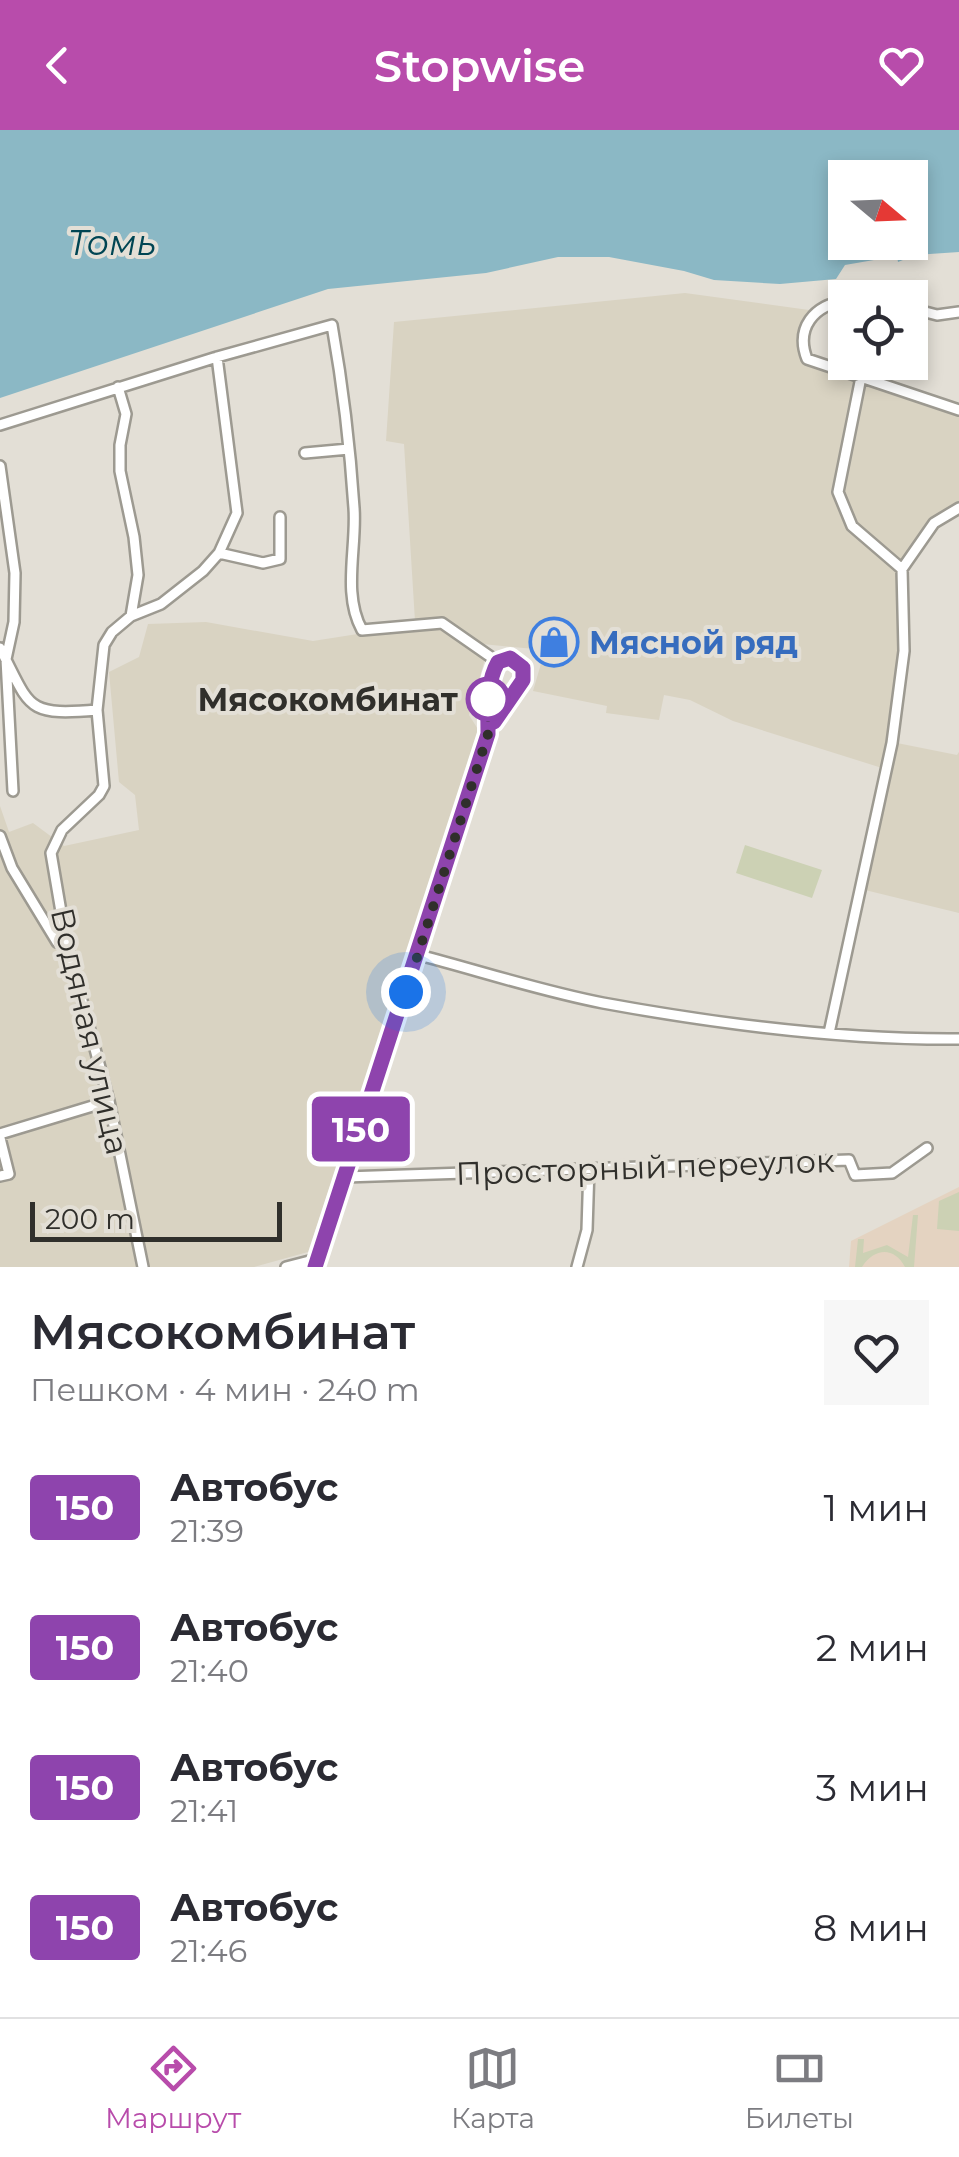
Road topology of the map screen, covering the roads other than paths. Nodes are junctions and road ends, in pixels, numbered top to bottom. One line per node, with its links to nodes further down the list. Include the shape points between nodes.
1 (828, 305): 5 (street, via 811,318 802,346 807,359)
2 (928, 312): 3 (street)
3 (959, 312)
4 (218, 357): 8 (street); 11 (street, via 332,326); 16 (street, via 238,506)
5 (828, 366)
6 (859, 380): 17 (street, via 838,492 852,526)
7 (869, 380): 9 (street)
8 (118, 387): 10 (street); 18 (street, via 126,414 120,471 138,575)
9 (959, 410)
10 (0, 425)
11 (349, 449): 12 (street); 21 (street, via 353,596 362,630 442,623)
12 (305, 453)
13 (0, 466): 20 (street, via 15,572)
14 (959, 508): 17 (street, via 934,523)
15 (280, 517): 16 (street, via 280,559 263,563)
16 (219, 553): 18 (street, via 179,593)
17 (902, 569): 28 (street, via 904,651 892,743)
18 (131, 616): 22 (street, via 104,645)
19 (0, 648): 20 (street)
20 (6, 659): 22 (street, via 40,710); 24 (street)
21 (498, 662): 23 (street, via 490,683); 23 (street, via 515,660 524,674)
22 (96, 710): 26 (street, Водяная улица, via 104,786 62,830 51,853)
23 (488, 734): 27 (street)
24 (13, 791)
25 (0, 836): 26 (street, via 57,942)
26 (66, 941): 30 (street, Водяная улица)
27 (418, 955): 28 (street, via 600,1002); 35 (street)
28 (829, 1033): 29 (street)
29 (959, 1040)
30 (110, 1101): 31 (street); 37 (street, Водяная улица)
31 (0, 1136): 34 (street, via 9,1174)
32 (927, 1148): 33 (street, Просторный переулок, via 884,1174 855,1175 849,1160)
33 (588, 1167): 35 (street, Просторный переулок); 39 (street, via 587,1230)
34 (0, 1176)
35 (345, 1177): 36 (street)
36 (316, 1263): 38 (street)
37 (143, 1267)
38 (286, 1267)
39 (577, 1267)

